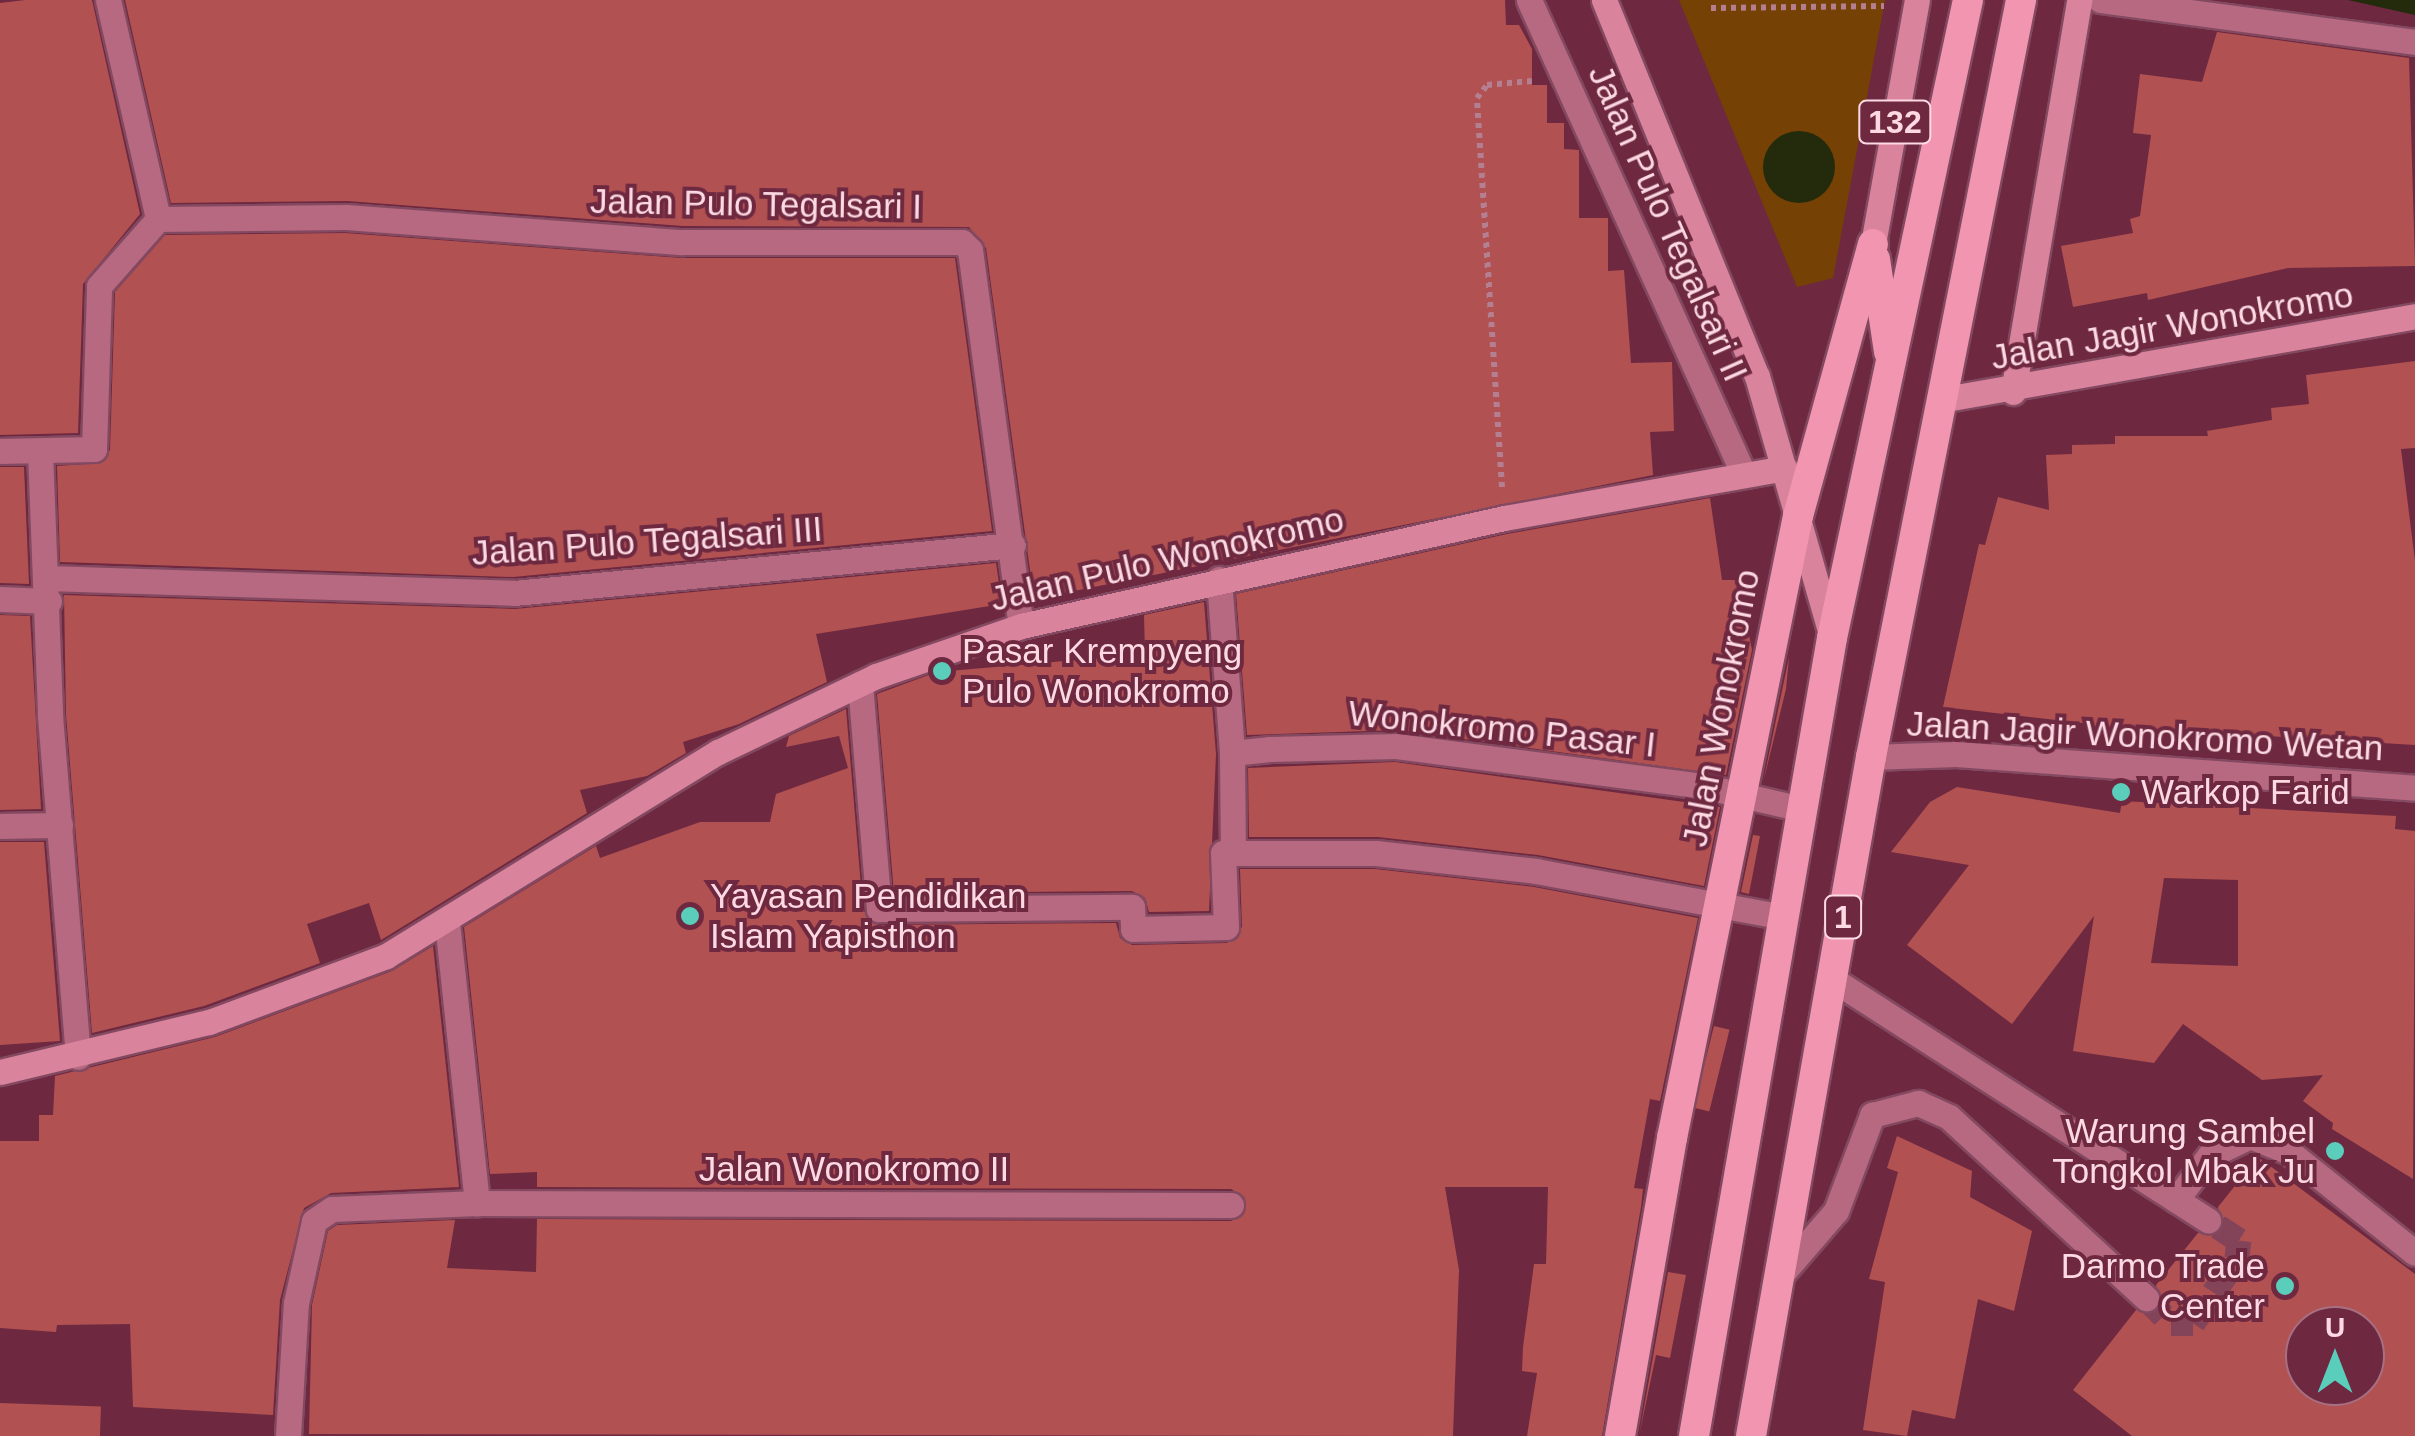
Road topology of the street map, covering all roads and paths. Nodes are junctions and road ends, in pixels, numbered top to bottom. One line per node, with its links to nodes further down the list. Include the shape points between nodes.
1 (108, 0): 12 (street)
2 (1529, 0): 11 (street, Jalan Pulo Tegalsari II)
3 (1604, 0): 20 (main road, via 1756,376)
4 (1968, 0): 15 (highway, 1)
5 (2022, 0): 17 (highway, 1)
6 (2079, 0): 16 (main road)
7 (2100, 0): 10 (street)
8 (1916, 3): 9 (path); 13 (main road, Jalan Wonokromo / 132)
9 (1711, 8)
10 (2415, 42)
11 (1564, 78): 21 (street, Jalan Pulo Tegalsari II); 23 (path, via 1487,85 1477,98)
12 (158, 219): 19 (street, via 102,276 96,446); 24 (street, Jalan Pulo Tegalsari I, via 346,218 682,242 968,244)
13 (1873, 244): 15 (highway, 1); 22 (highway, Jalan Wonokromo)
14 (2415, 316): 16 (main road, Jalan Jagir Wonokromo)
15 (1892, 374): 29 (highway, 1)
16 (2013, 392): 17 (main road, Jalan Jagir Wonokromo)
17 (1940, 400): 32 (highway, 1)
18 (0, 451): 19 (street)
19 (40, 451): 26 (street)
20 (1784, 468): 21 (main road, Jalan Pulo Wonokromo); 22 (main road)
21 (1744, 474): 23 (main road, Jalan Pulo Wonokromo)
22 (1798, 516): 29 (main road, 1); 51 (highway, Jalan Wonokromo, via 1676,1118)
23 (1504, 518): 25 (main road, Jalan Pulo Wonokromo)
24 (1013, 545): 26 (street, Jalan Pulo Tegalsari III, via 514,593); 28 (street, Jalan Pulo Tegalsari I)
25 (1219, 579): 28 (main road, Jalan Pulo Wonokromo); 31 (street)
26 (48, 589): 27 (street, Jalan Pulo Tegalsari III); 35 (street)
27 (0, 599)
28 (1021, 626): 30 (main road, Jalan Pulo Wonokromo)
29 (1832, 638): 34 (highway, 1)
30 (860, 684): 37 (street, via 879,910 1132,907 1132,929 1226,927 1223,852); 39 (main road, Jalan Pulo Wonokromo, via 718,752)
31 (1232, 753): 34 (street, Wonokromo Pasar I, via 1396,746 1679,782); 37 (street)
32 (1871, 757): 33 (street, Jalan Jagir Wonokromo Wetan, via 1974,755); 40 (highway, 1)
33 (2415, 788)
34 (1802, 809): 38 (highway, 1)
35 (60, 825): 36 (street); 41 (street)
36 (0, 826)
37 (1233, 852): 38 (street, via 1376,852)
38 (1784, 917): 52 (highway, 1)
39 (447, 922): 41 (main road, Jalan Pulo Wonokromo, via 386,956 209,1022); 44 (street)
40 (1832, 979): 43 (street); 48 (highway, 1)
41 (78, 1057): 42 (main road, Jalan Pulo Wonokromo)
42 (0, 1072)
43 (2176, 1200): 46 (street); 47 (street, via 2210,1156 2250,1136 2288,1152)
44 (477, 1203): 45 (street, Jalan Wonokromo II); 50 (street, Jalan Wonokromo II, via 332,1209 314,1221 296,1302)
45 (1231, 1206)
46 (2208, 1220)
47 (2415, 1253)
48 (1779, 1277): 49 (street, via 1836,1211 1872,1115 1918,1103 1948,1117); 53 (highway, 1)
49 (2146, 1298)
50 (288, 1436)
51 (1620, 1436)
52 (1694, 1436)
53 (1751, 1436)

